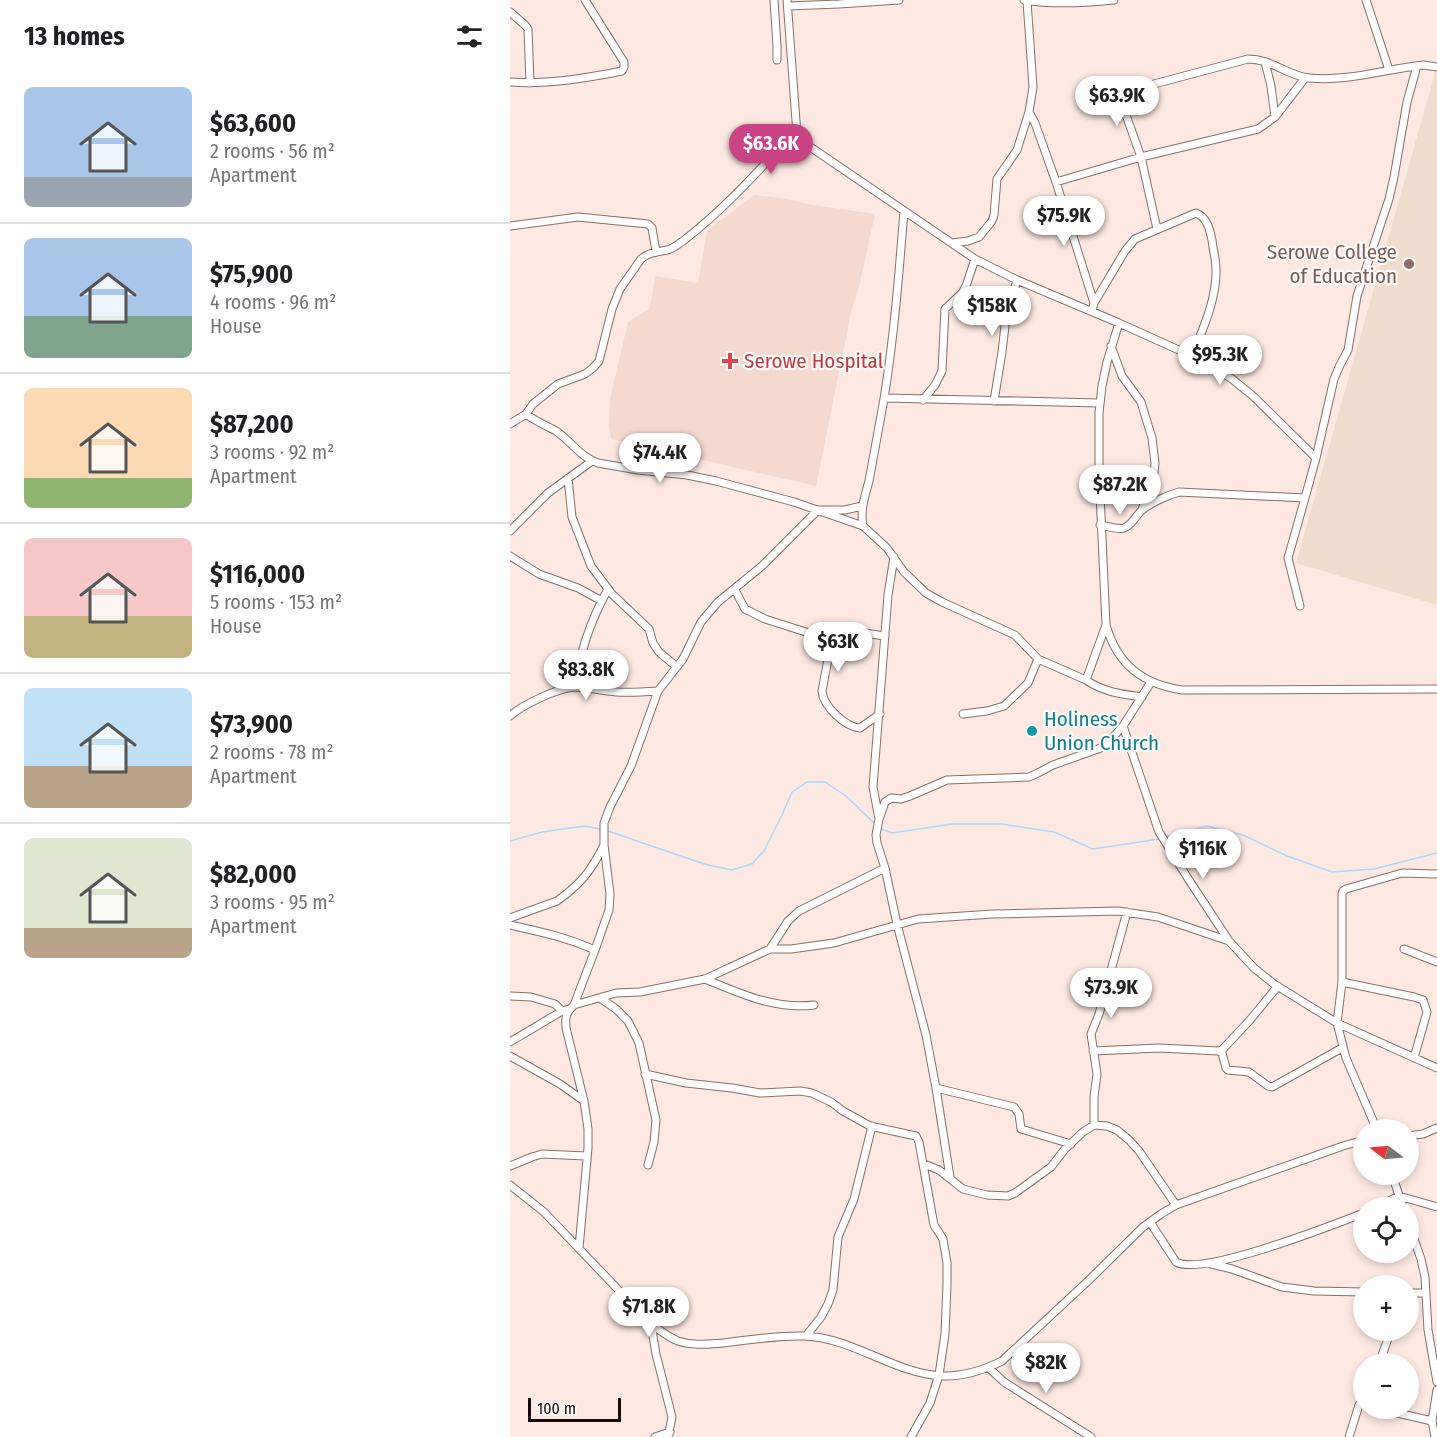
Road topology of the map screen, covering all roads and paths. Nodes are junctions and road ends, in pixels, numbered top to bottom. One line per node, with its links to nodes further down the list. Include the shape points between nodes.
1 (585, 0): 16 (street, via 624,62 622,71)
2 (774, 0): 9 (street)
3 (899, 0): 7 (street)
4 (1025, 0): 5 (street); 17 (street, via 1033,87)
5 (1114, 0)
6 (1366, 0): 13 (street)
7 (788, 3): 19 (street)
8 (510, 12): 16 (street, via 528,29)
9 (777, 60)
10 (1265, 62): 14 (street); 18 (street); 20 (street, via 1248,59 1123,93 1121,101)
11 (1417, 66): 12 (street); 13 (street); 40 (street, via 1389,199 1357,296 1348,350 1334,379)
12 (1437, 67)
13 (1389, 70): 14 (street, via 1338,78)
14 (1305, 78): 18 (street)
15 (510, 82): 16 (street)
16 (530, 84)
17 (1029, 112): 21 (street); 25 (street, via 1017,150 997,179 992,221 980,237)
18 (1275, 117): 20 (street, via 1258,129)
19 (797, 129): 22 (street, via 800,140); 26 (street, via 728,203 674,247)
20 (1141, 157): 21 (street); 24 (street)
21 (1056, 182): 29 (street)
22 (904, 211): 25 (street); 34 (street)
23 (510, 226): 26 (street, via 578,217 648,224)
24 (1157, 229): 29 (street, via 1130,244); 33 (street, via 1196,213 1202,216 1210,232 1216,278 1208,317)
25 (952, 243): 27 (street)
26 (656, 250): 38 (street, via 641,259 620,289 599,361 585,374 548,391)
27 (975, 259): 28 (street); 35 (street, via 962,293 945,309 942,371)
28 (1017, 280): 30 (street); 36 (street, via 1006,317)
29 (1094, 303): 30 (street)
30 (1092, 311): 31 (street)
31 (1119, 323): 32 (street); 33 (street)
32 (1111, 346): 37 (street); 46 (street, via 1122,376 1141,402 1152,438 1154,473)
33 (1192, 356): 40 (street, via 1245,389)
34 (884, 398): 35 (street); 44 (street)
35 (923, 400): 36 (street)
36 (994, 401): 37 (street)
37 (1100, 403): 47 (street)
38 (526, 414): 39 (street); 41 (street, via 557,431)
39 (512, 421)
40 (1316, 458): 43 (street)
41 (592, 461): 42 (street); 45 (street, via 716,481)
42 (568, 478): 49 (street); 52 (street, via 572,517 591,566)
43 (1305, 498): 46 (street, via 1179,492); 55 (street, via 1288,558)
44 (862, 506): 45 (street); 48 (street)
45 (818, 510): 48 (street); 53 (street)
46 (1142, 510): 47 (street, via 1125,527)
47 (1100, 525): 56 (street)
48 (863, 526): 51 (street)
49 (510, 531)
50 (510, 556): 54 (street, via 539,574)
51 (894, 557): 57 (street); 59 (street, via 926,593 1015,635)
52 (608, 590): 54 (street); 60 (street, via 649,629 659,652)
53 (735, 590): 58 (street, via 745,609); 60 (street, via 701,622)
54 (602, 601): 63 (street, via 581,653)
55 (1300, 606)
56 (1106, 625): 61 (street); 62 (street, via 1124,662)
57 (885, 636): 58 (street, via 837,628); 67 (street)
58 (831, 640): 67 (street, via 823,698 837,716 855,728)
59 (1038, 659): 61 (street); 68 (street, via 1028,683 1004,706)
60 (677, 668): 65 (street)
61 (1086, 680): 66 (street, via 1110,692)
62 (1151, 682): 64 (street, via 1201,690); 66 (street)
63 (576, 687): 65 (street); 69 (street, via 549,693)
64 (1437, 689)
65 (658, 692): 72 (street, via 631,766 604,823)
66 (1142, 697): 70 (street)
67 (880, 714): 71 (street, via 873,787)
68 (963, 714)
69 (510, 716)
70 (1123, 726): 71 (street, via 1098,750 1029,777 947,780 901,799 891,798 885,802); 79 (street, via 1159,832)
71 (879, 819): 73 (street, via 876,835)
72 (604, 845): 76 (street, via 583,880 563,897); 82 (street, via 609,910)
73 (885, 868): 77 (street); 80 (street, via 799,911)
74 (1437, 874): 85 (street, via 1402,873 1343,891)
75 (1127, 912): 77 (street, via 993,914); 79 (street, via 1158,917); 94 (street, via 1091,1034)
76 (510, 918)
77 (897, 924): 80 (street, via 834,944); 100 (street)
78 (510, 926): 82 (street, via 576,941)
79 (1229, 941): 86 (street)
80 (770, 949): 84 (street)
81 (1404, 949): 83 (street)
82 (595, 950): 90 (street)
83 (1437, 962)
84 (705, 979): 88 (street); 89 (street, via 764,1001 787,1006)
85 (1342, 982): 91 (street); 97 (street, via 1423,1000 1427,1012)
86 (1278, 986): 91 (street); 95 (street)
87 (510, 996): 90 (street, via 531,997)
88 (600, 998): 90 (street); 99 (street, via 628,1021 639,1042)
89 (814, 1005)
90 (568, 1008): 92 (street); 101 (street, via 566,1028)
91 (1337, 1023): 93 (street); 97 (street)
92 (510, 1042)
93 (1342, 1048): 95 (street, via 1272,1087 1249,1072 1228,1070); 102 (street)
94 (1093, 1051): 95 (street); 103 (street, via 1097,1074)
95 (1221, 1051)
96 (510, 1056): 101 (street)
97 (1414, 1058): 98 (street)
98 (1437, 1068)
99 (645, 1074): 104 (street, via 760,1094 812,1092); 111 (street, via 656,1120)
100 (936, 1088): 108 (street, via 1014,1107 1021,1130); 113 (street)
101 (584, 1101): 109 (street)
102 (1372, 1119)
103 (1094, 1125): 108 (street); 117 (street, via 1118,1130 1129,1140)
104 (872, 1126): 110 (street, via 916,1136); 128 (street, via 854,1198 838,1237 833,1290 821,1317)
105 (1437, 1128): 106 (street)
106 (1419, 1135)
107 (1353, 1143): 117 (street)
108 (1071, 1144): 113 (street, via 1051,1167 1008,1196 967,1191)
109 (586, 1156): 112 (street, via 542,1154); 121 (street)
110 (924, 1164): 113 (street); 131 (street, via 934,1225 943,1239 947,1263 945,1334)
111 (648, 1165)
112 (510, 1166)
113 (950, 1178)
114 (510, 1185): 121 (street)
115 (1396, 1185): 116 (street)
116 (1399, 1196): 118 (street)
117 (1176, 1205): 120 (street)
118 (1437, 1207)
119 (1353, 1217): 123 (street, via 1260,1250)
120 (1150, 1221): 123 (street, via 1178,1264); 130 (street, via 1013,1352)
121 (579, 1248): 127 (street)
122 (1419, 1253): 126 (street)
123 (1209, 1263): 124 (street, via 1282,1287)
124 (1353, 1292)
125 (1419, 1293): 126 (street)
126 (1426, 1293): 129 (street, via 1428,1330)
127 (651, 1324): 128 (street, via 677,1341 691,1344); 137 (street, via 672,1417)
128 (806, 1336): 131 (street)
129 (1434, 1343): 132 (street)
130 (989, 1368): 131 (street, via 957,1376); 140 (street, via 1004,1383)
131 (939, 1375): 139 (street, via 930,1403)
132 (1437, 1382)
133 (1437, 1390): 136 (street)
134 (1419, 1418): 136 (street)
135 (1356, 1419): 141 (street)
136 (1432, 1421): 142 (street)
137 (669, 1434): 138 (street)
138 (655, 1437)
139 (911, 1437)
140 (1091, 1437)
141 (1349, 1437)
142 (1435, 1437)

